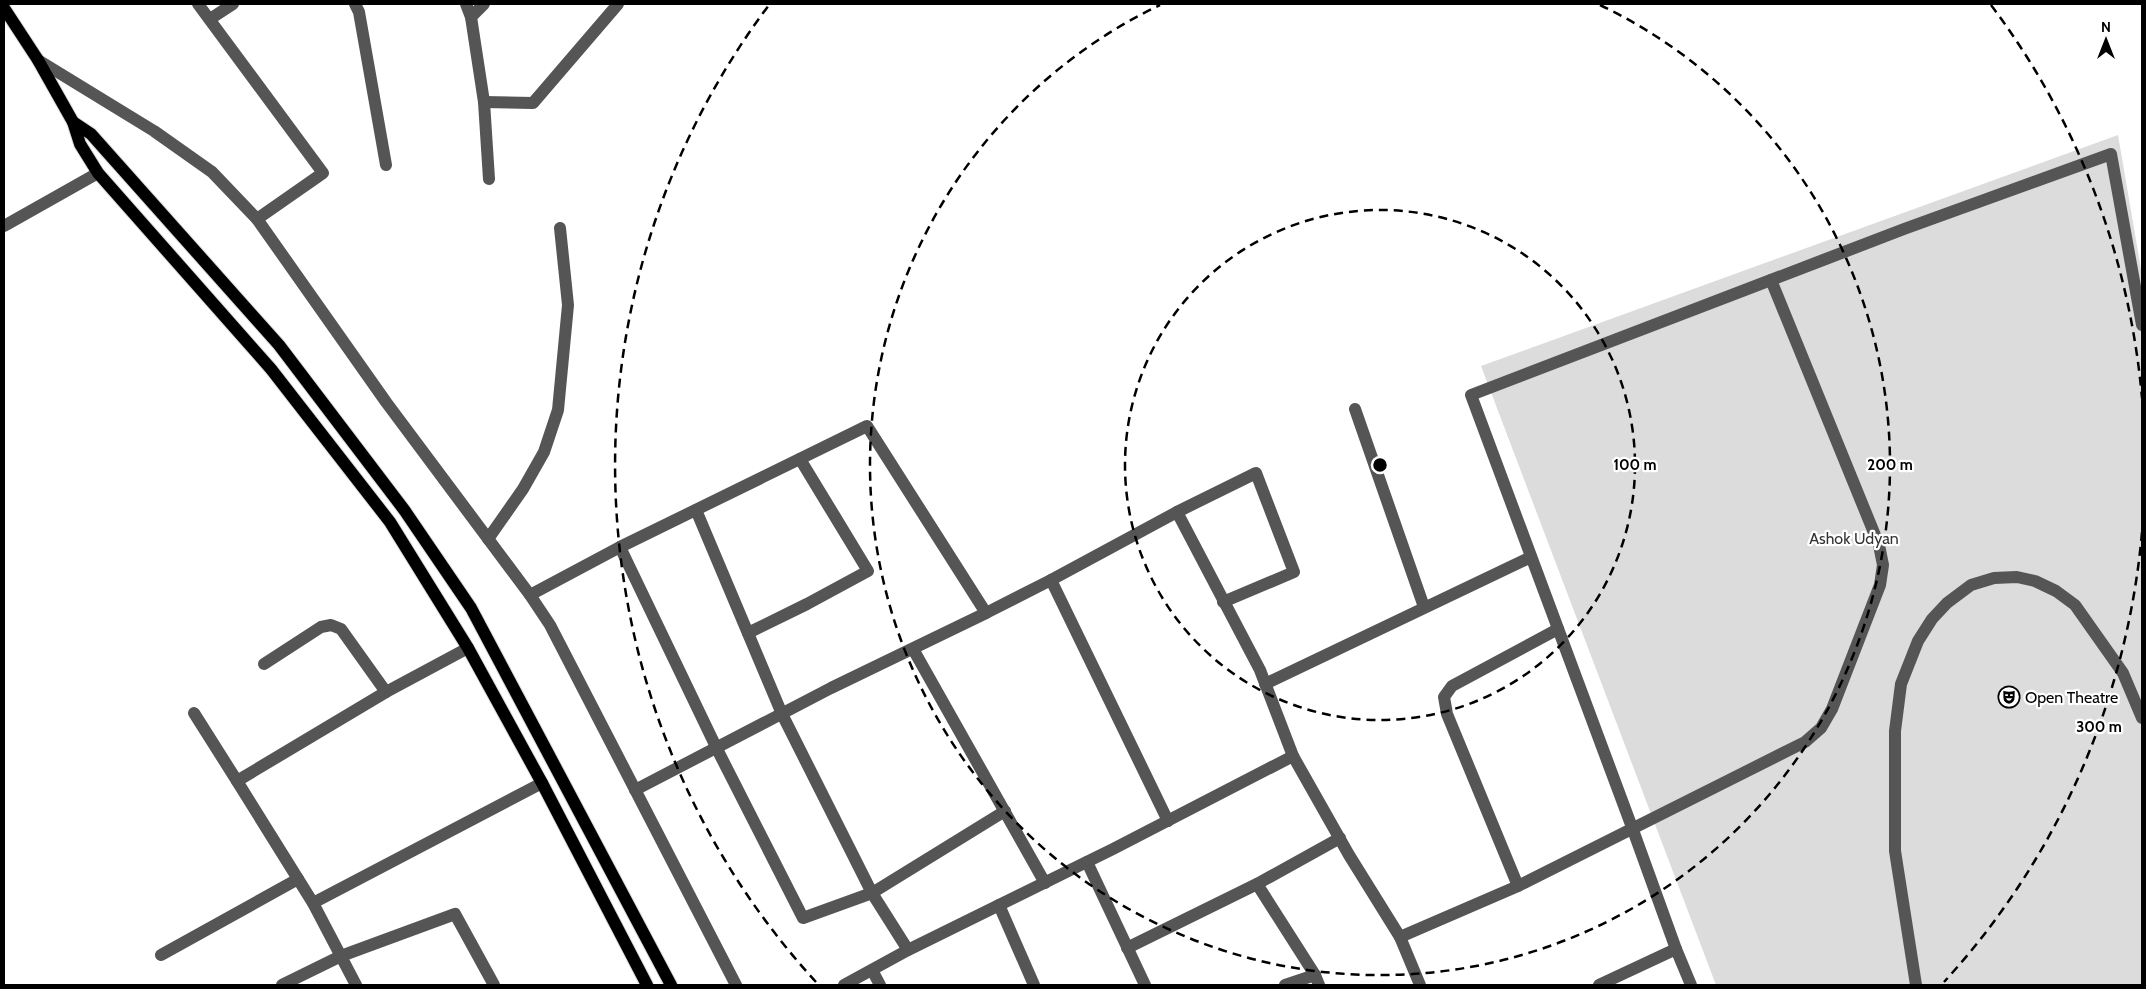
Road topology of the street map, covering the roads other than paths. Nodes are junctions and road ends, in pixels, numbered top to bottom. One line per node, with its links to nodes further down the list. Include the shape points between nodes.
1 (198, 4): 9 (street)
2 (233, 4): 9 (street)
3 (355, 4): 13 (street)
4 (466, 4): 8 (street)
5 (484, 4): 8 (street)
6 (618, 4): 11 (street, via 532,102)
7 (4, 8): 10 (main road)
8 (471, 17): 11 (street)
9 (210, 20): 16 (street, via 323,173)
10 (38, 60): 12 (main road); 16 (street, via 154,131 212,172)
11 (484, 102): 15 (street)
12 (73, 122): 14 (main road, via 80,144); 72 (main road, via 91,134 278,345 405,511 471,608)
13 (386, 165)
14 (98, 173): 17 (street); 35 (main road, via 271,369 390,522)
15 (489, 179)
16 (257, 219): 25 (street, via 386,402)
17 (4, 226)
18 (560, 228): 25 (street, via 568,304 558,410 544,452)
19 (1770, 280): 20 (street, via 2111,154); 27 (street, via 1471,396); 50 (street, via 1879,545 1883,565 1880,585 1832,709 1821,728 1805,742)
20 (2142, 324)
21 (1355, 409): 31 (street)
22 (800, 459): 23 (street); 32 (street, via 867,426); 34 (street, via 868,571)
23 (696, 510): 26 (street); 34 (street)
24 (1177, 512): 28 (street); 30 (street); 30 (street, via 1256,474 1294,572)
25 (488, 539): 29 (street)
26 (620, 547): 29 (street); 43 (street)
27 (1531, 557): 31 (street); 33 (street)
28 (1051, 580): 32 (street); 49 (street)
29 (530, 596): 47 (street, via 550,625)
30 (1223, 602): 38 (street)
31 (1424, 607): 38 (street)
32 (986, 613): 36 (street)
33 (1558, 629): 50 (street); 56 (street, via 1452,686 1444,697 1447,714)
34 (748, 633): 41 (street)
35 (468, 648): 39 (street); 46 (main road)
36 (913, 649): 41 (street); 48 (street)
37 (264, 664): 39 (street, via 321,627 331,625 341,629)
38 (1265, 684): 44 (street)
39 (386, 692): 45 (street)
40 (194, 713): 45 (street)
41 (782, 714): 43 (street); 57 (street)
42 (2142, 718): 82 (street, via 2123,674 2075,605 2036,581 2017,577 1994,578 1971,585 1932,619 1918,641 1901,684 1895,731 1895,851)
43 (718, 749): 47 (street); 57 (street, via 803,918)
44 (1293, 756): 49 (street); 51 (street)
45 (236, 781): 53 (street)
46 (542, 783): 58 (street); 71 (main road)
47 (635, 790): 73 (street)
48 (1005, 811): 54 (street); 57 (street)
49 (1168, 821): 52 (street)
50 (1634, 830): 56 (street); 62 (street)
51 (1340, 838): 55 (street); 60 (street)
52 (1086, 862): 54 (street); 61 (street)
53 (298, 878): 58 (street); 64 (street)
54 (1045, 882): 59 (street)
55 (1258, 884): 61 (street); 67 (street)
56 (1518, 886): 60 (street)
57 (872, 893): 63 (street)
58 (313, 903): 65 (street)
59 (999, 905): 63 (street); 76 (street)
60 (1400, 937): 79 (street)
61 (1127, 948): 77 (street)
62 (1676, 949): 80 (street); 81 (street)
63 (908, 950): 66 (street)
64 (161, 955)
65 (341, 956): 68 (street); 69 (street); 70 (street, via 455,914)
66 (872, 970): 74 (street); 75 (street)
67 (1317, 980): 78 (street)
68 (282, 985)
69 (356, 985)
70 (494, 985)
71 (647, 985)
72 (671, 985)
73 (736, 985)
74 (844, 985)
75 (880, 985)
76 (1034, 985)
77 (1145, 985)
78 (1284, 985)
79 (1420, 985)
80 (1599, 985)
81 (1691, 985)
82 (1916, 985)

